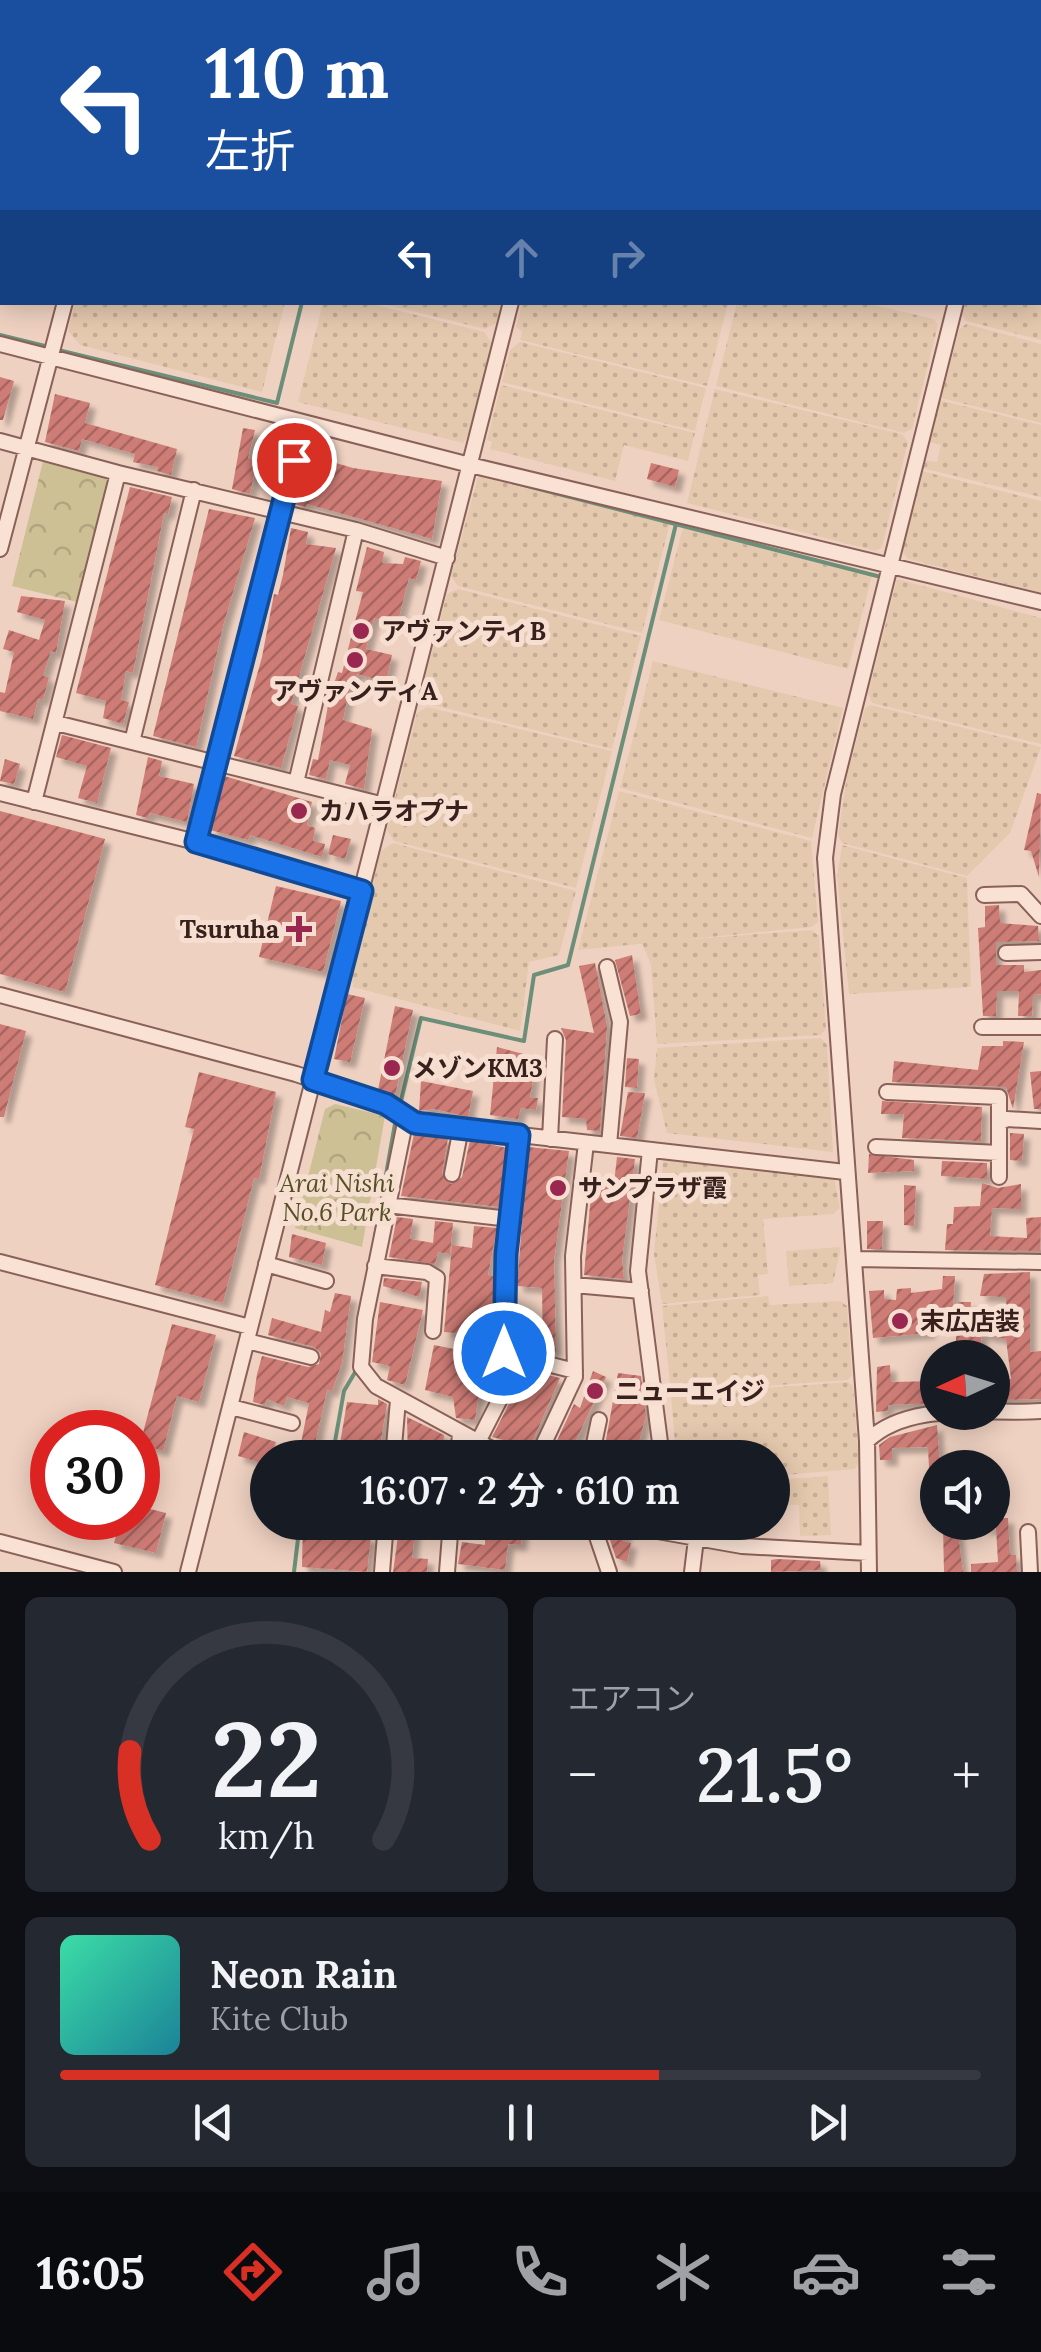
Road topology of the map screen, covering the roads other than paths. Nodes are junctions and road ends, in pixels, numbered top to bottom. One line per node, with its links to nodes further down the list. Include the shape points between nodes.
1 (64, 305): 5 (street)
2 (510, 305): 9 (street)
3 (955, 305): 16 (street)
4 (0, 344): 5 (street)
5 (55, 352): 6 (street); 8 (street)
6 (304, 423): 9 (street); 12 (street)
7 (0, 442): 8 (street)
8 (24, 448): 10 (street); 14 (street)
9 (470, 465): 15 (street); 16 (street)
10 (118, 473): 11 (street); 18 (street)
11 (194, 490): 12 (street); 19 (street)
12 (280, 511): 13 (street); 20 (street)
13 (356, 530): 15 (street); 21 (street)
14 (0, 546)
15 (446, 558): 24 (street)
16 (890, 564): 17 (street); 49 (street, via 832,794 824,858)
17 (1041, 602)
18 (56, 723): 19 (street); 23 (street)
19 (132, 742): 20 (street)
20 (217, 763): 21 (street); 25 (street)
21 (296, 783): 24 (street)
22 (0, 794): 23 (street)
23 (34, 802): 25 (street)
24 (384, 805): 26 (street)
25 (196, 842): 26 (street)
26 (362, 891): 36 (street)
27 (984, 895): 28 (street, via 1021,894)
28 (1041, 916)
29 (1041, 952): 30 (street)
30 (1006, 953)
31 (607, 967): 45 (street, via 620,1022)
32 (0, 995): 36 (street)
33 (982, 1027): 34 (street)
34 (1041, 1027)
35 (555, 1039): 43 (street)
36 (313, 1080): 38 (street); 57 (street)
37 (887, 1092): 40 (street, via 999,1097)
38 (400, 1113): 41 (street); 52 (street)
39 (1041, 1121): 40 (street)
40 (999, 1123): 48 (street)
41 (461, 1128): 42 (street); 50 (street)
42 (519, 1135): 43 (street); 53 (street)
43 (550, 1139): 44 (street)
44 (586, 1143): 45 (street); 60 (street)
45 (609, 1146): 47 (street)
46 (876, 1147): 48 (street)
47 (650, 1150): 49 (street); 61 (street)
48 (999, 1153): 51 (street)
49 (845, 1172): 54 (street)
50 (452, 1174)
51 (999, 1178)
52 (387, 1205): 53 (street); 58 (street)
53 (510, 1219): 64 (street)
54 (854, 1260): 56 (street); 80 (street)
55 (0, 1262): 63 (street)
56 (1041, 1262)
57 (266, 1264): 59 (street); 63 (street)
58 (375, 1266): 62 (street, via 437,1278); 67 (street, via 362,1366)
59 (326, 1281)
60 (574, 1286): 61 (street); 66 (street)
61 (640, 1291): 79 (street)
62 (433, 1331)
63 (249, 1334): 65 (street); 68 (street)
64 (504, 1353): 66 (street); 76 (street, via 500,1399)
65 (312, 1357)
66 (575, 1371): 77 (street)
67 (398, 1400): 72 (street); 73 (street)
68 (231, 1407): 71 (street); 90 (street)
69 (1041, 1410): 80 (street, via 912,1416 884,1425)
70 (599, 1420): 78 (street)
71 (292, 1422)
72 (460, 1433): 74 (street); 75 (street)
73 (394, 1440)
74 (459, 1440)
75 (474, 1440)
76 (479, 1440)
77 (547, 1440)
78 (595, 1440)
79 (660, 1440)
80 (867, 1441): 88 (street)
81 (1028, 1532): 96 (street)
82 (385, 1540): 91 (street)
83 (449, 1540): 92 (street)
84 (598, 1540): 93 (street)
85 (696, 1540): 94 (street)
86 (719, 1540): 88 (street)
87 (0, 1542): 89 (street)
88 (868, 1553): 95 (street)
89 (114, 1572)
90 (188, 1572)
91 (382, 1572)
92 (446, 1572)
93 (609, 1572)
94 (692, 1572)
95 (869, 1572)
96 (1030, 1572)

